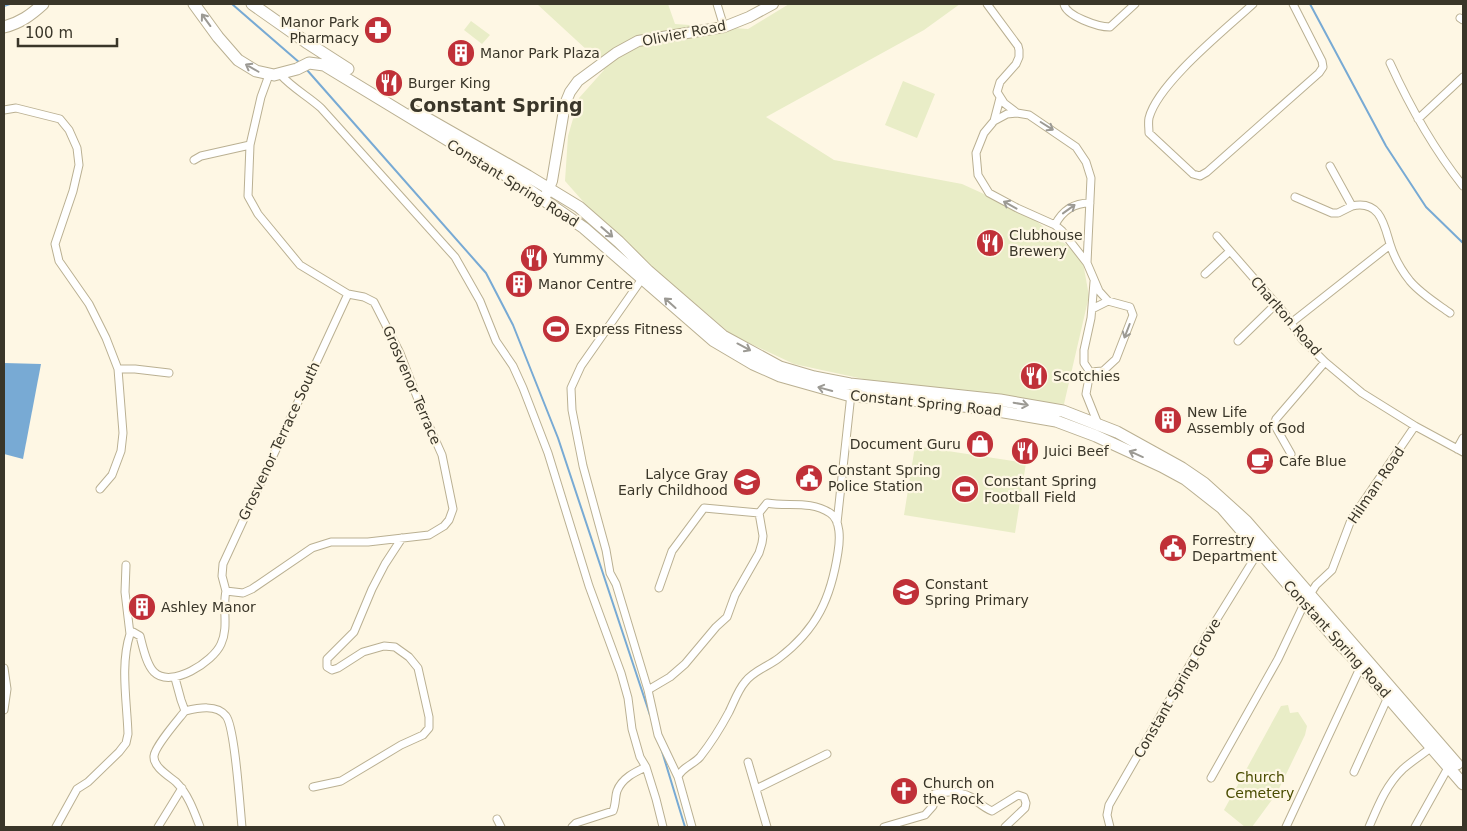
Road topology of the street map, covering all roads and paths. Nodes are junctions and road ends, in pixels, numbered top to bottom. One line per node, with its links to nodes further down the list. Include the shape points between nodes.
1 (43, 4): 12 (main road, via 27,18)
2 (194, 4): 15 (main road, one-way to 2, via 256,71 238,60)
3 (251, 4): 14 (main road, via 309,51 310,56); 26 (main road, Constant Spring Road, via 416,112)
4 (717, 4): 11 (street)
5 (773, 4): 11 (main road, Olivier Road)
6 (987, 4): 17 (street, via 1019,50 1016,64 998,88)
7 (1064, 4): 8 (street, via 1069,12 1097,25 1110,27)
8 (1135, 4)
9 (1254, 4): 10 (street, via 1185,67 1152,108 1148,120 1150,133 1193,174 1200,176 1207,172 1323,67)
10 (1293, 4)
11 (724, 27): 26 (main road, Olivier Road, via 638,41 578,81 565,104)
12 (4, 28)
13 (1390, 63): 20 (street)
14 (304, 65): 15 (main road, Constant Spring Road); 28 (main road, Constant Spring Road, via 332,68)
15 (274, 74): 22 (street, Grosvenor Terrace, via 261,97); 78 (street, via 322,108 455,257 480,301 496,341 523,388 548,453 589,586 621,673 632,729)
16 (1463, 77): 20 (street)
17 (1000, 98): 19 (street); 21 (street)
18 (4, 110): 47 (street, via 16,108 60,119 77,148 79,165 74,191 55,244 59,261 89,304)
19 (1017, 113): 21 (street); 29 (street, one-way to 29, via 1029,115 1076,146 1091,178)
20 (1418, 119): 25 (street)
21 (994, 121): 31 (street, one-way to 21, via 990,193 978,175 976,153 984,133)
22 (250, 145): 23 (street); 39 (street, Grosvenor Terrace, via 248,196 258,214 300,265)
23 (194, 160)
24 (1330, 166): 30 (street)
25 (1463, 186)
26 (549, 188): 28 (main road, Olivier Road); 37 (main road, Constant Spring Road, one-way to 37, via 578,207 619,242)
27 (1295, 197): 30 (street, via 1332,213)
28 (543, 200): 37 (main road, Constant Spring Road)
29 (1090, 203): 31 (street, one-way to 29, via 1058,218 1076,204); 35 (street)
30 (1352, 206): 33 (street, via 1366,206 1380,214)
31 (1054, 226): 35 (street, via 1062,231)
32 (1217, 236): 34 (street, Charlton Road)
33 (1390, 245): 43 (street, via 1411,282); 44 (street)
34 (1230, 252): 36 (street); 41 (street, Charlton Road)
35 (1087, 263): 38 (street)
36 (1205, 274)
37 (645, 275): 50 (main road, Constant Spring Road, one-way to 50, via 722,336 780,367); 51 (main road, Constant Spring Road, one-way to 37, via 780,376 753,364 714,341); 70 (street, via 581,366 571,388 580,450 610,573)
38 (1094, 282): 40 (street); 42 (street)
39 (348, 294): 60 (street, Grosvenor Terrace, via 374,302 400,353 442,455 453,509 449,520 429,535); 64 (street, Grosvenor Terrace South, via 223,564)
40 (1108, 301): 42 (street); 48 (street, one-way to 48, via 1130,307 1133,315 1116,359 1103,371)
41 (1276, 304): 44 (street, Charlton Road); 45 (street)
42 (1092, 308): 48 (street, via 1084,350 1084,363)
43 (1450, 313)
44 (1292, 324): 46 (street, Charlton Road)
45 (1238, 341)
46 (1325, 362): 53 (street, Charlton Road, via 1362,393); 56 (street, via 1274,424)
47 (118, 369): 49 (street); 57 (street, via 123,433 121,451 112,475)
48 (1090, 372): 52 (street, via 1086,394)
49 (169, 373)
50 (850, 384): 51 (street); 52 (main road, Constant Spring Road, one-way to 52, via 1000,400 1063,411)
51 (851, 396): 59 (street); 61 (main road, Constant Spring Road, one-way to 51, via 1222,508 1185,479 1080,429 1056,421 980,408)
52 (1098, 424): 65 (main road, Constant Spring Road, via 1165,458 1204,483 1246,520)
53 (1415, 426): 55 (street, Charlton Road); 65 (street, Hilman Road, via 1351,520 1332,570 1316,585)
54 (1463, 438): 55 (street)
55 (1460, 451)
56 (1291, 454)
57 (100, 489)
58 (758, 513): 59 (street, via 766,503 804,504 831,514); 63 (street, via 704,508 672,551); 70 (street, via 762,543 732,600 727,617 686,664)
59 (838, 523): 81 (street, via 840,542 834,579 814,623 779,659 745,681 724,722 699,758)
60 (402, 538): 64 (street, Grosvenor Terrace, via 331,542 312,548 252,589 243,593); 84 (street, via 384,564 354,632 328,659 327,667 332,670 338,668 363,652 376,648 395,647 418,668 429,728 423,735 341,781)
61 (1259, 552): 65 (main road, Constant Spring Road); 99 (street, Constant Spring Grove, via 1109,805)
62 (126, 565): 66 (street, via 125,592)
63 (659, 588)
64 (226, 591): 69 (street, Grosvenor Terrace South, via 226,618 221,644 197,668)
65 (1307, 600): 67 (main road, Constant Spring Road); 80 (main road, Constant Spring Road); 82 (street, Hilman Road)
66 (130, 634): 69 (street, via 133,632 140,636 153,671 161,677); 88 (street, via 126,653 126,743 77,789)
67 (1361, 666): 71 (main road, Constant Spring Road); 100 (street)
68 (4, 668): 72 (street, via 7,689)
69 (175, 678): 73 (street)
70 (648, 690): 81 (street, via 658,735)
71 (1388, 697): 74 (main road, Constant Spring Road); 79 (street)
72 (4, 710)
73 (185, 711): 85 (street, via 154,755 156,764); 91 (street, via 213,708 226,715 233,732)
74 (1432, 747): 77 (main road, Constant Spring Road); 101 (street, via 1394,778)
75 (827, 754): 86 (street)
76 (748, 762): 86 (street)
77 (1449, 766): 83 (main road, Constant Spring Road); 102 (street)
78 (646, 767): 93 (street, via 629,775 621,784 616,792 613,811); 94 (street)
79 (1354, 772)
80 (1463, 772)
81 (678, 777): 95 (street)
82 (1211, 778)
83 (1463, 784)
84 (313, 787)
85 (182, 788): 89 (street); 90 (street)
86 (756, 789): 96 (street)
87 (497, 818): 92 (street)
88 (56, 827)
89 (158, 827)
90 (200, 827)
91 (242, 827)
92 (501, 827)
93 (572, 827)
94 (663, 827)
95 (692, 827)
96 (766, 827)
97 (884, 827): 98 (street, via 925,815 933,806 934,794 946,791 970,797 992,811 1018,795 1024,797 1025,808)
98 (1005, 827)
99 (1110, 827)
100 (1286, 827)
101 (1369, 827)
102 (1416, 827)

